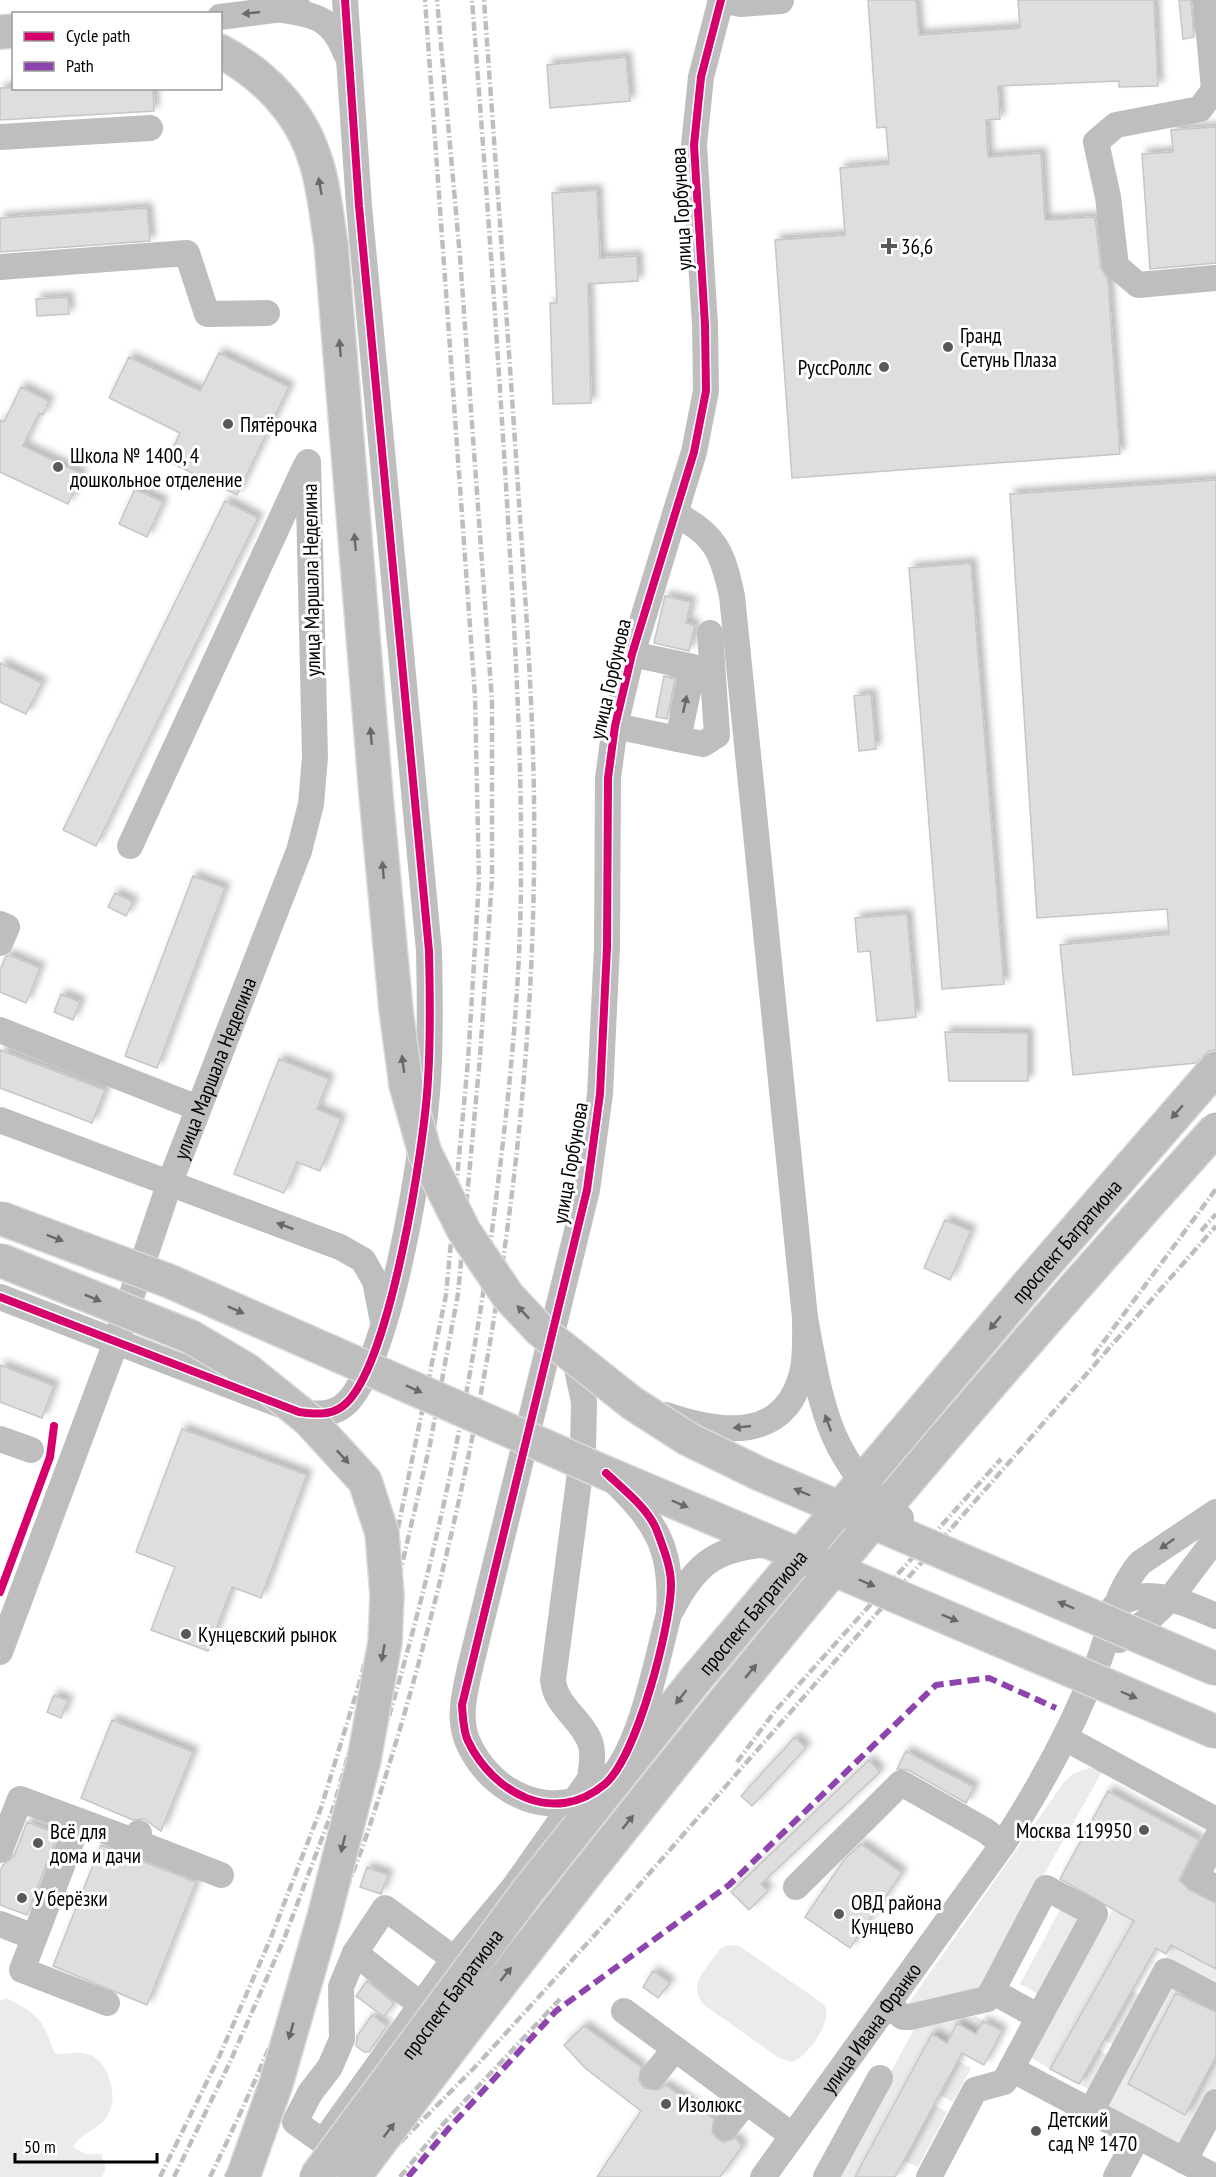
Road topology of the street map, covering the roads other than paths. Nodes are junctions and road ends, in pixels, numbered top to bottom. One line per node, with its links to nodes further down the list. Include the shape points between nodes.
1 (311, 0): 6 (street)
2 (345, 0): 9 (street)
3 (721, 0): 5 (street, via 741,4); 15 (street, улица Горбунова, via 701,77 694,145 706,391 694,452)
4 (1206, 0): 13 (street, via 1214,90 1200,109 1116,125 1096,142 1108,197 1116,266 1138,285)
5 (781, 2)
6 (282, 10): 7 (street, one-way to 7); 9 (street, via 306,14 331,25)
7 (222, 16)
8 (222, 52): 38 (main road, one-way to 8, bridge, via 540,1330 508,1296 464,1231 425,1153 406,1085 396,1010 331,243 315,158 303,129 278,93 245,65)
9 (349, 63): 30 (street, via 429,951 428,1082)
10 (150, 128): 11 (street)
11 (0, 138)
12 (0, 267): 14 (street, via 188,253 207,314)
13 (1216, 278)
14 (267, 313)
15 (675, 514): 17 (street, улица Горбунова); 34 (street, via 697,525 724,559 732,596)
16 (710, 633): 19 (street, via 717,735 703,744)
17 (632, 654): 18 (street, улица Горбунова); 19 (street, one-way to 17, via 693,667)
18 (615, 726): 19 (street); 35 (street, улица Горбунова, via 608,778 607,947 600,1094 587,1190)
19 (678, 739)
20 (129, 846): 25 (street, улица Маршала Неделина, via 308,462 315,757 310,804 298,850)
21 (0, 924): 22 (street, via 7,927)
22 (0, 943)
23 (0, 1030): 25 (street)
24 (1216, 1068): 86 (main road, проспект Багратиона, one-way to 86, bridge, via 696,1678 527,1892)
25 (198, 1108): 28 (street, улица Маршала Неделина)
26 (0, 1120): 28 (street)
27 (1216, 1128): 87 (main road, проспект Багратиона, one-way to 27, bridge, via 490,1995 730,1695 1061,1300)
28 (170, 1182): 31 (street, one-way to 28); 37 (street, улица Маршала Неделина)
29 (0, 1218): 41 (main road, one-way to 41, bridge, via 169,1281)
30 (405, 1238): 31 (street, via 395,1252 380,1254); 36 (street)
31 (340, 1247): 36 (street, via 363,1260 375,1281 383,1310)
32 (0, 1260): 85 (main road, one-way to 85, bridge, via 191,1337 247,1370 309,1420 365,1481 381,1533 387,1594 385,1642 364,1760 276,2084)
33 (0, 1297): 37 (street)
34 (805, 1318): 38 (street, one-way to 38, bridge, via 804,1367 796,1392 782,1411 764,1424 704,1427); 45 (street, one-way to 34, bridge, via 927,1537 882,1503 848,1464 821,1404)
35 (552, 1329): 48 (street, улица Горбунова, bridge, via 462,1705 466,1738 486,1772 513,1794 550,1804 580,1798 605,1784 636,1734); 66 (street, via 572,1345 584,1402 583,1450 554,1692 588,1738 591,1770 588,1784 521,1877)
36 (382, 1331): 37 (street, via 357,1392 342,1408 321,1415 299,1412)
37 (116, 1341): 50 (street, улица Маршала Неделина)
38 (632, 1403): 45 (main road, one-way to 38, bridge, via 760,1474 688,1439)
39 (0, 1439): 40 (street)
40 (31, 1450)
41 (606, 1473): 44 (main road, one-way to 44); 48 (street, via 656,1528 671,1582)
42 (1216, 1512): 47 (street, улица Ивана Франко, one-way to 47, via 1140,1563)
43 (1216, 1538): 46 (street, улица Ивана Франко)
44 (774, 1544): 48 (street, via 741,1546 705,1563 684,1586); 53 (main road, one-way to 53, bridge)
45 (991, 1573): 52 (main road, one-way to 45, bridge)
46 (1170, 1599): 47 (street, via 1137,1595); 49 (street); 51 (street, улица Ивана Франко)
47 (1114, 1607): 51 (street, улица Ивана Франко)
48 (669, 1614)
49 (1216, 1616)
50 (0, 1652)
51 (1099, 1659): 54 (street, улица Ивана Франко)
52 (1216, 1670)
53 (1216, 1732)
54 (1065, 1738): 55 (street); 58 (street, улица Ивана Франко)
55 (1216, 1820)
56 (79, 1821): 59 (street, via 20,1799); 60 (street, via 138,1838); 64 (street)
57 (1216, 1839): 62 (street, via 1196,1877)
58 (1004, 1844): 61 (street, via 901,1783); 71 (street, улица Ивана Франко)
59 (0, 1850)
60 (221, 1875)
61 (796, 1887)
62 (1216, 1888)
63 (0, 1924): 64 (street)
64 (34, 1937): 69 (street, via 22,1970)
65 (355, 1953): 66 (street, via 385,1908); 70 (street); 70 (street, via 341,1987 342,2039 330,2067 295,2122 323,2142)
66 (454, 1959): 70 (street)
67 (992, 1991): 71 (street, via 987,1999 910,2017 903,2017); 73 (street); 73 (street, via 1046,1888 1095,1914)
68 (1216, 1997): 80 (street, via 1166,1971)
69 (107, 2003)
70 (421, 2005)
71 (888, 2005): 82 (street, улица Ивана Франко)
72 (624, 2011): 74 (street)
73 (1039, 2017): 75 (street)
74 (675, 2049): 76 (street); 78 (street)
75 (1011, 2069): 80 (street); 90 (street, via 1004,2082 975,2090)
76 (653, 2076)
77 (880, 2078): 89 (street)
78 (746, 2102): 81 (street); 82 (street)
79 (1216, 2102): 84 (street)
80 (1091, 2111): 83 (street)
81 (726, 2127)
82 (793, 2136): 88 (street, улица Ивана Франко)
83 (1138, 2136): 84 (street); 91 (street)
84 (1184, 2161): 92 (street)
85 (243, 2177)
86 (316, 2177)
87 (354, 2177)
88 (763, 2177)
89 (826, 2177)
90 (929, 2177)
91 (1116, 2177)
92 (1215, 2177)

